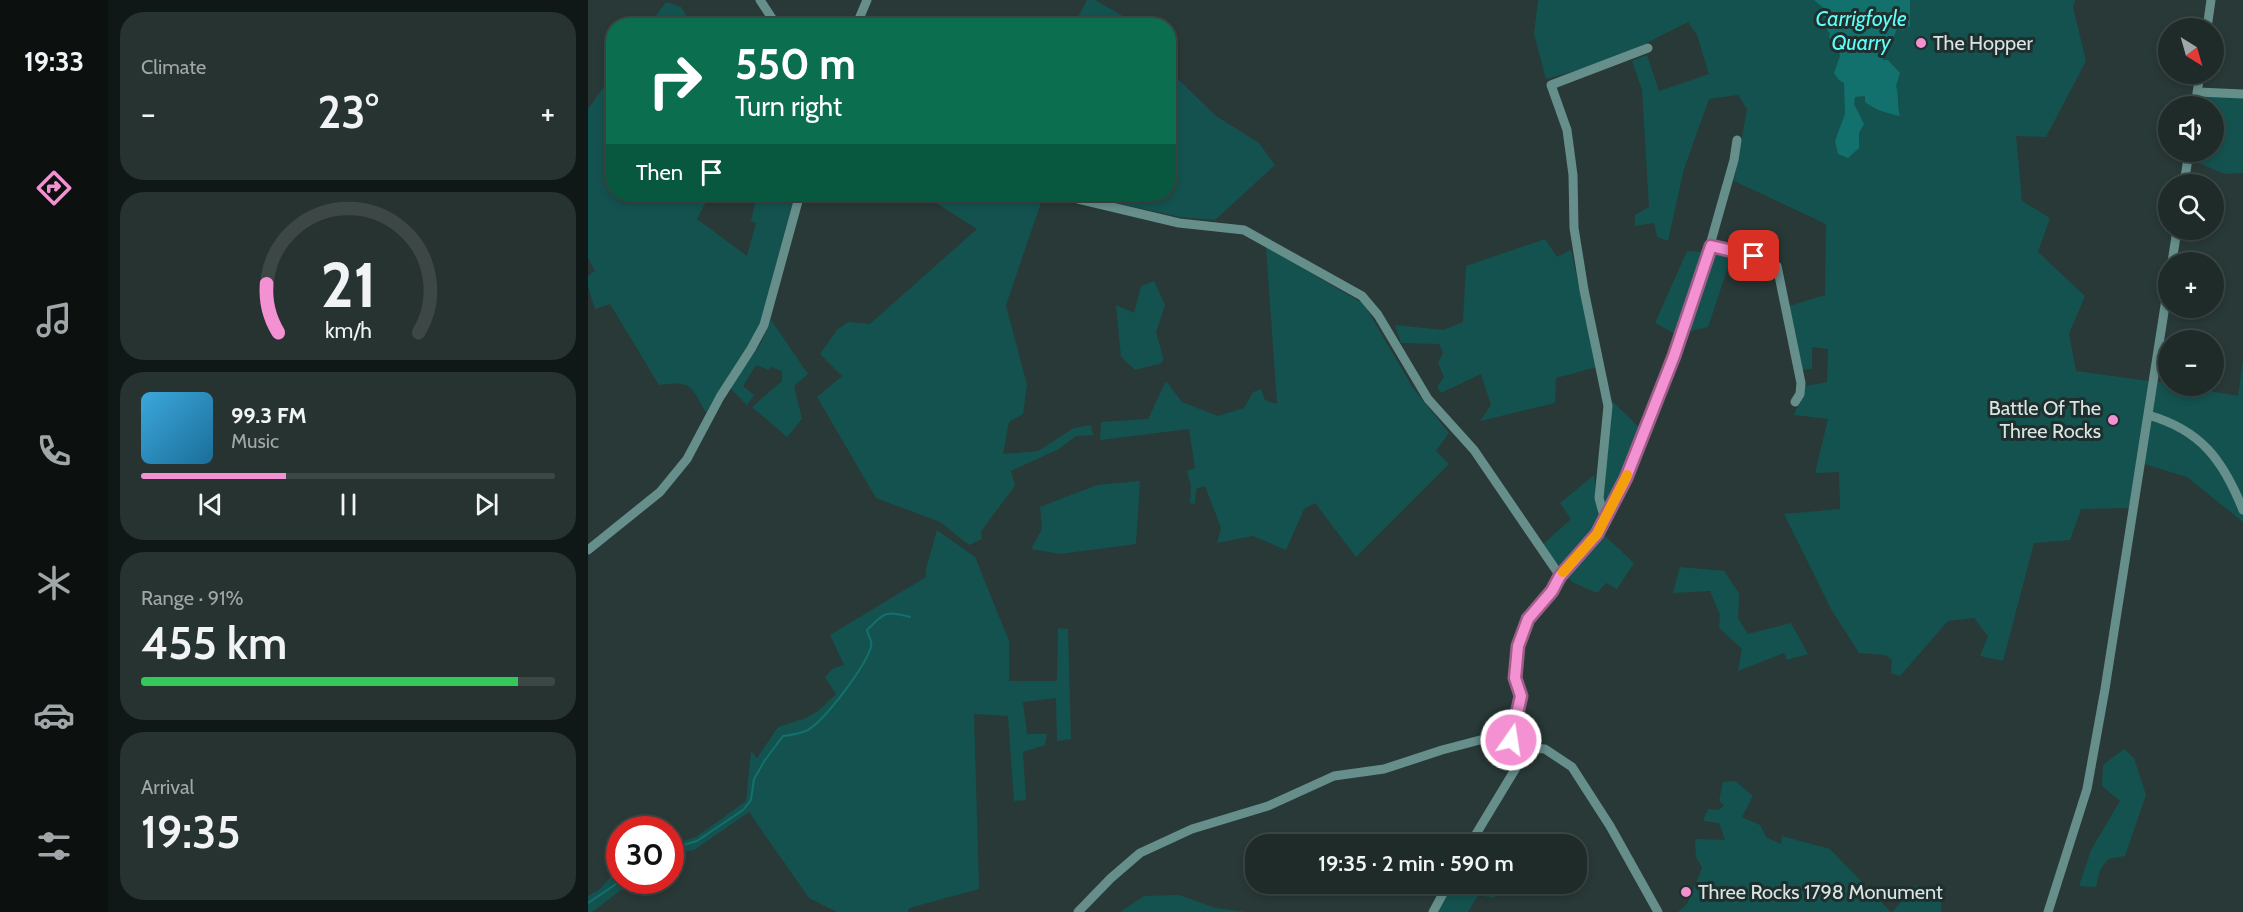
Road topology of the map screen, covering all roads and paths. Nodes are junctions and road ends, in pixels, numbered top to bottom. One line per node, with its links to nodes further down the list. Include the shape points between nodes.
1 (760, 0): 4 (street)
2 (867, 0): 5 (street)
3 (2211, 0): 6 (street)
4 (772, 18)
5 (859, 18)
6 (2208, 18)
7 (1648, 48): 20 (street, via 1551,85 1567,130 1574,228 1608,406 1599,498)
8 (2199, 84): 9 (street)
9 (2198, 92): 10 (street); 11 (street)
10 (2243, 94)
11 (2197, 96)
12 (1737, 140): 15 (street)
13 (798, 201): 21 (street, via 764,325 687,459 660,492)
14 (1086, 201): 22 (street, via 1179,223 1244,230 1362,296 1378,315 1428,399 1474,450)
15 (1711, 246): 17 (street, via 1777,266 1801,383); 20 (street, via 1659,395)
16 (2163, 318): 18 (street)
17 (1795, 402)
18 (2148, 415): 19 (street, via 2171,422 2198,439 2220,461); 30 (street, via 2087,789)
19 (2243, 510)
20 (1605, 520): 22 (street)
21 (588, 550)
22 (1560, 576): 23 (street, via 1528,619 1518,646 1515,678 1521,696)
23 (1511, 740): 24 (street); 27 (street, via 1480,741 1384,769 1334,776 1268,806 1192,829 1140,853)
24 (1528, 748): 25 (street); 29 (street, via 1545,749 1576,773)
25 (1476, 834)
26 (1443, 894): 28 (street)
27 (1078, 912)
28 (1433, 912)
29 (1658, 912)
30 (2048, 912)

